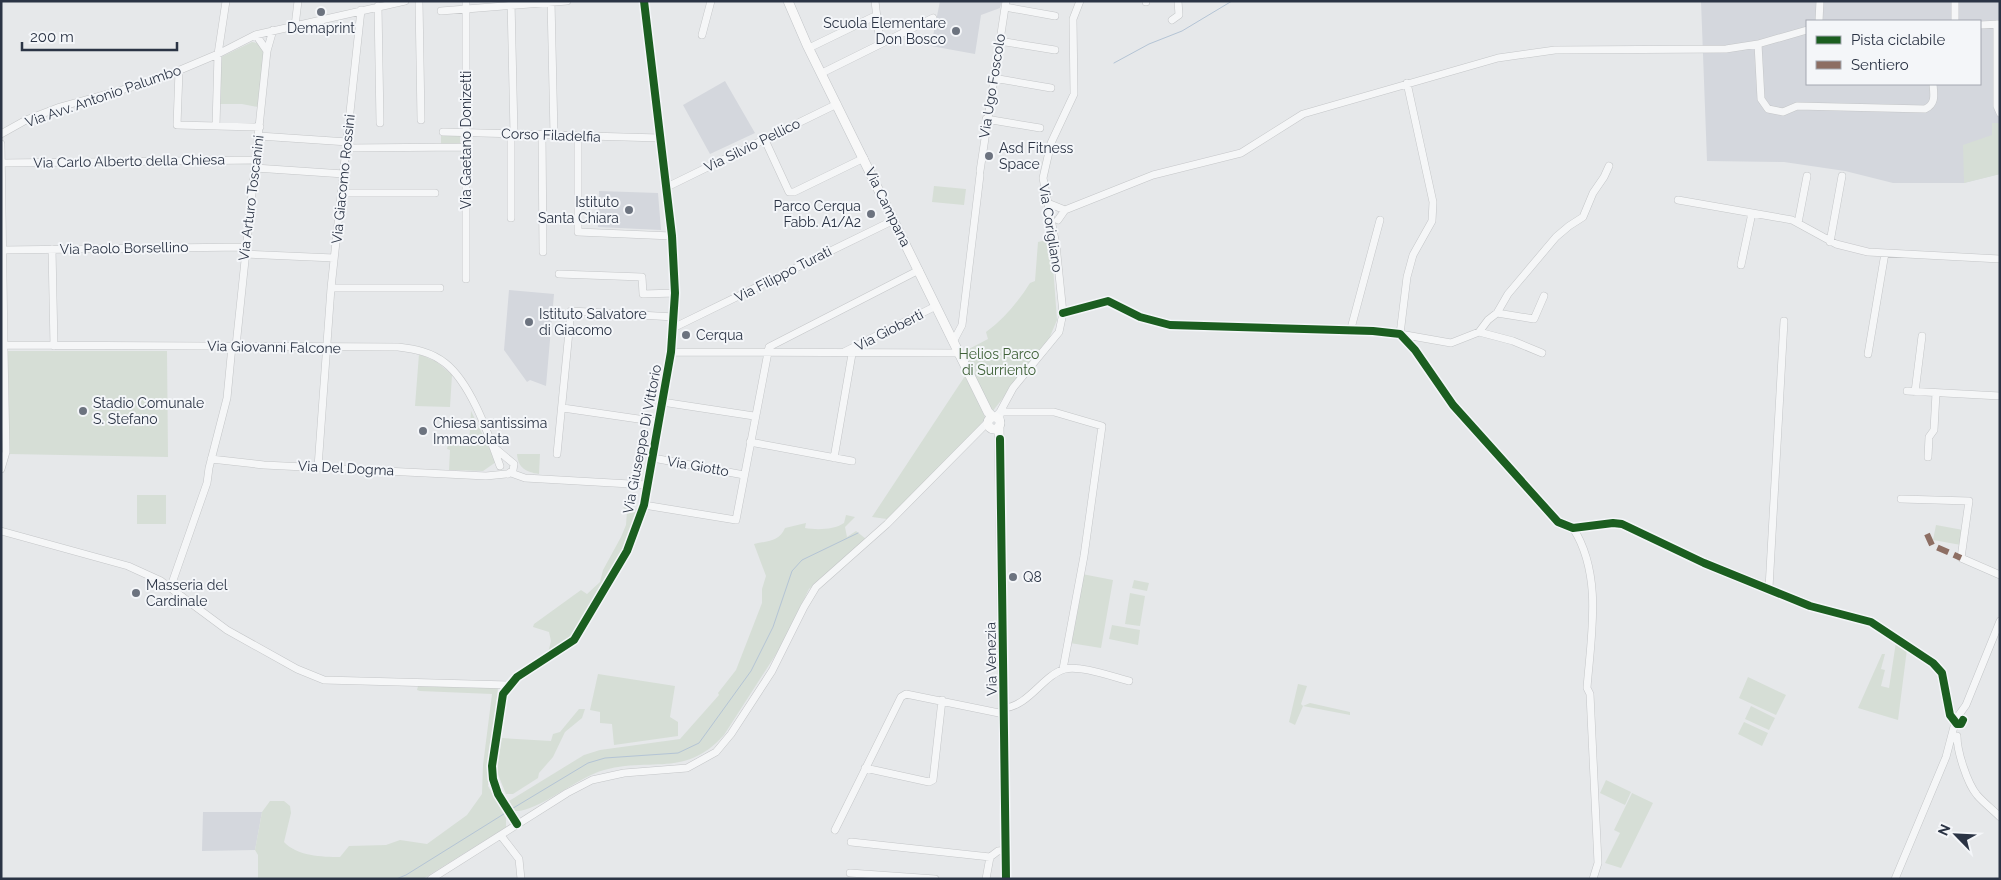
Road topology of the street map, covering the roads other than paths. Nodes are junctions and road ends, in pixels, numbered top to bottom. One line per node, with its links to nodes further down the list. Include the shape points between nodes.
1 (226, 1): 40 (street)
2 (298, 1): 29 (street)
3 (405, 1): 18 (street, Via Avv. Antonio Palumbo)
4 (419, 1): 50 (street)
5 (566, 1): 14 (street)
6 (644, 1): 63 (street, Via Giuseppe Di Vittorio)
7 (711, 1): 33 (street)
8 (788, 1): 37 (main road, Via Campana)
9 (876, 1): 21 (street)
10 (1080, 1): 106 (street, Via Corigliano, via 1073,19 1074,94 1051,143 1043,178 1056,245)
11 (1178, 1): 24 (street, via 1179,15)
12 (1820, 1): 25 (street)
13 (1955, 1): 26 (street)
14 (551, 2): 15 (street); 60 (street)
15 (511, 4): 17 (street); 58 (street)
16 (1005, 4): 22 (street); 34 (street, Via Ugo Foscolo)
17 (466, 5): 20 (street); 56 (street, Via Gaetano Donizetti)
18 (378, 6): 19 (street, Via Avv. Antonio Palumbo); 51 (street)
19 (361, 10): 29 (street, Via Avv. Antonio Palumbo); 66 (street, Via Giacomo Rossini)
20 (441, 11)
21 (877, 16): 35 (street); 37 (street)
22 (1055, 16)
23 (933, 18): 35 (street)
24 (1172, 20)
25 (1820, 20)
26 (1955, 20)
27 (1999, 24): 28 (street); 48 (street, via 1997,106)
28 (1981, 25)
29 (295, 26): 30 (street, Via Avv. Antonio Palumbo)
30 (273, 30): 32 (street, Via Avv. Antonio Palumbo); 39 (street, Via Arturo Toscanini)
31 (1806, 30): 36 (street)
32 (256, 35): 39 (street); 40 (street, Via Avv. Antonio Palumbo)
33 (702, 35)
34 (999, 41): 38 (street); 43 (street, Via Ugo Foscolo)
35 (880, 44): 42 (street)
36 (1758, 44): 44 (street, via 1726,50 1555,50 1498,58); 45 (street, via 1761,99 1768,109 1776,112 1797,106 1925,109 1934,102)
37 (809, 48): 42 (main road, Via Campana)
38 (1056, 50)
39 (268, 51): 53 (street, Via Arturo Toscanini)
40 (218, 54): 41 (street, Via Avv. Antonio Palumbo); 52 (street)
41 (179, 70): 52 (street, via 178,125); 57 (street, Via Avv. Antonio Palumbo, via 154,81 60,107)
42 (822, 73): 47 (main road, Via Campana)
43 (993, 78): 46 (street); 49 (street, Via Ugo Foscolo)
44 (1406, 83): 81 (street, via 1303,114 1231,157 1153,175); 113 (street, via 1433,202 1432,221 1413,255 1402,300)
45 (1933, 85)
46 (1052, 88)
47 (837, 104): 64 (street, Via Silvio Pellico); 68 (main road, Via Campana)
48 (2000, 113)
49 (986, 119): 54 (street); 115 (street, Via Ugo Foscolo, via 962,325)
50 (421, 120)
51 (380, 123)
52 (216, 126): 53 (street)
53 (260, 127): 61 (street, Via Arturo Toscanini)
54 (1040, 128)
55 (443, 132): 56 (street, Corso Filadelfia)
56 (466, 132): 58 (street, Corso Filadelfia); 67 (street, Via Gaetano Donizetti)
57 (1, 134)
58 (512, 134): 59 (street, Corso Filadelfia); 83 (street)
59 (542, 134): 60 (street, Corso Filadelfia); 93 (street)
60 (554, 135): 62 (street, Corso Filadelfia)
61 (259, 136): 66 (street); 69 (street, Via Arturo Toscanini)
62 (578, 136): 63 (street, Corso Filadelfia); 88 (street, via 578,232)
63 (660, 138): 76 (street, Via Giuseppe Di Vittorio)
64 (764, 138): 68 (street, via 789,192); 76 (street, Via Silvio Pellico)
65 (1, 144): 70 (street)
66 (347, 145): 67 (street); 73 (street, Via Giacomo Rossini)
67 (466, 147): 100 (street, Via Gaetano Donizetti)
68 (864, 158): 84 (main road, Via Campana)
69 (256, 160): 70 (street, Via Carlo Alberto della Chiesa); 72 (street, Via Arturo Toscanini)
70 (2, 163): 91 (street)
71 (1608, 166): 107 (street, via 1583,217 1568,226 1534,262)
72 (255, 168): 73 (street); 92 (street, Via Arturo Toscanini)
73 (344, 174): 77 (street, Via Giacomo Rossini)
74 (1807, 176): 87 (street)
75 (1842, 176): 89 (street)
76 (667, 187): 88 (street, Via Giuseppe Di Vittorio)
77 (342, 193): 78 (street); 95 (street, Via Giacomo Rossini)
78 (435, 193)
79 (1678, 200): 82 (street)
80 (1050, 204): 81 (street)
81 (1065, 210): 85 (street)
82 (1752, 213): 87 (street); 97 (street)
83 (511, 218)
84 (894, 220): 98 (main road, Via Campana); 110 (street, Via Filippo Turati)
85 (1058, 220)
86 (1380, 220): 111 (street)
87 (1798, 223): 89 (street)
88 (672, 236): 103 (street, Via Giuseppe Di Vittorio)
89 (1830, 242): 94 (street)
90 (52, 249): 91 (street, Via Paolo Borsellino); 92 (street, Via Paolo Borsellino); 116 (street)
91 (3, 250): 118 (street)
92 (245, 250): 95 (street, Via Paolo Borsellino); 117 (street, Via Arturo Toscanini)
93 (543, 252)
94 (1885, 253): 96 (street); 126 (street)
95 (334, 258): 101 (street, Via Giacomo Rossini)
96 (2000, 259)
97 (1741, 265)
98 (919, 270): 105 (main road, Via Campana); 122 (street, via 771,344)
99 (559, 274): 103 (street, via 642,277 643,294)
100 (466, 279)
101 (331, 288): 102 (street); 119 (street, Via Giacomo Rossini)
102 (440, 288)
103 (675, 293): 108 (street, Via Giuseppe Di Vittorio)
104 (1544, 296): 107 (street, via 1534,319)
105 (936, 306): 115 (main road, Via Campana); 123 (street, Via Gioberti)
106 (1064, 313): 111 (street, via 1108,301 1140,317 1170,325); 132 (street, Via Corigliano, via 1060,332 1013,388)
107 (1497, 313): 112 (street)
108 (674, 317): 110 (street, Via Giuseppe Di Vittorio); 130 (street, via 571,311)
109 (1784, 322): 157 (street)
110 (673, 328): 120 (street, Via Giuseppe Di Vittorio)
111 (1350, 332): 113 (street)
112 (1479, 332): 113 (street, via 1451,343); 121 (street)
113 (1400, 334): 153 (street, via 1472,428 1558,522)
114 (1922, 336): 127 (street, via 1911,391)
115 (953, 342): 125 (main road, Via Campana)
116 (54, 346): 117 (street, Via Giovanni Falcone); 118 (street, Via Giovanni Falcone)
117 (234, 346): 119 (street, Via Giovanni Falcone); 141 (street, Via Arturo Toscanini, via 224,413)
118 (3, 347): 146 (street, via 6,452)
119 (326, 348): 136 (street, Via Giovanni Falcone, via 412,349 438,358 453,371 467,391); 144 (street, Via Giacomo Rossini)
120 (671, 352): 122 (street); 129 (street, Via Giuseppe Di Vittorio)
121 (1542, 353)
122 (766, 354): 123 (street); 131 (street)
123 (841, 354): 124 (street)
124 (852, 354): 125 (street); 140 (street)
125 (960, 354): 132 (main road, Via Campana)
126 (1868, 354)
127 (1936, 392): 128 (street); 138 (street, via 1934,430 1929,437)
128 (2000, 396)
129 (662, 402): 131 (street); 133 (street, Via Giuseppe Di Vittorio)
130 (563, 408): 133 (street); 137 (street)
131 (754, 416): 135 (street)
132 (992, 421): 134 (main road, Via Campana); 160 (street, via 1059,413 1102,426 1084,556); 170 (street, Via Corigliano, via 863,548 816,587 772,671 716,752 687,768 624,773 592,780)
133 (659, 422): 139 (street, Via Giuseppe Di Vittorio)
134 (1000, 439): 164 (main road, Via Venezia)
135 (750, 442): 140 (street); 149 (street)
136 (494, 447): 142 (street, Via Giovanni Falcone); 145 (street, Via Giovanni Falcone)
137 (557, 454)
138 (1928, 456)
139 (653, 458): 149 (street, Via Giotto); 150 (street, Via Giuseppe Di Vittorio)
140 (834, 458): 143 (street)
141 (211, 459): 144 (street, Via Del Dogma); 156 (street, Via Arturo Toscanini, via 204,496)
142 (507, 460): 145 (street); 147 (street, Via Giovanni Falcone, via 513,462)
143 (852, 461)
144 (318, 467): 148 (street, Via Del Dogma)
145 (500, 467): 147 (street); 148 (street)
146 (1, 469)
147 (510, 471): 148 (street, Via Del Dogma); 150 (street, via 529,478)
148 (480, 475)
149 (744, 475): 152 (street, via 736,520)
150 (648, 485): 152 (street, Via Giuseppe Di Vittorio)
151 (1901, 499): 155 (street, via 1969,502 1961,558)
152 (644, 505): 162 (street, Via Giuseppe Di Vittorio, via 628,551 579,634 566,647)
153 (1573, 528): 157 (street, via 1622,524); 182 (street, via 1594,588 1587,688 1590,694 1598,863)
154 (1, 531): 156 (street, via 128,566)
155 (2000, 575)
156 (171, 586): 162 (street, via 227,630 324,680)
157 (1769, 588): 165 (street, via 1810,606 1871,622 1933,663 1942,673 1950,715)
158 (2000, 621): 165 (street)
159 (2000, 632): 165 (street)
160 (1063, 670): 161 (street, via 1076,668); 164 (street)
161 (1129, 681)
162 (509, 684): 170 (street, via 501,702 492,766 494,786)
163 (942, 700): 164 (street); 168 (street, via 910,693 901,697); 168 (street, via 933,780 929,782)
164 (1004, 711): 174 (main road, Via Venezia)
165 (1960, 719): 166 (street); 167 (street)
166 (1957, 736): 167 (street); 169 (street, via 1958,749 1971,785)
167 (1946, 757): 183 (street)
168 (865, 768): 171 (street)
169 (2000, 817)
170 (517, 824): 172 (street, Via Corigliano)
171 (835, 830)
172 (501, 835): 177 (street, Via Corigliano); 178 (street, via 519,859)
173 (851, 842): 175 (street)
174 (1006, 850): 175 (street); 181 (main road, Via Venezia)
175 (990, 857): 180 (street)
176 (850, 873): 179 (street)
177 (431, 879)
178 (521, 879)
179 (935, 879)
180 (986, 879)
181 (1006, 879)
182 (1593, 879)
183 (1895, 879)

